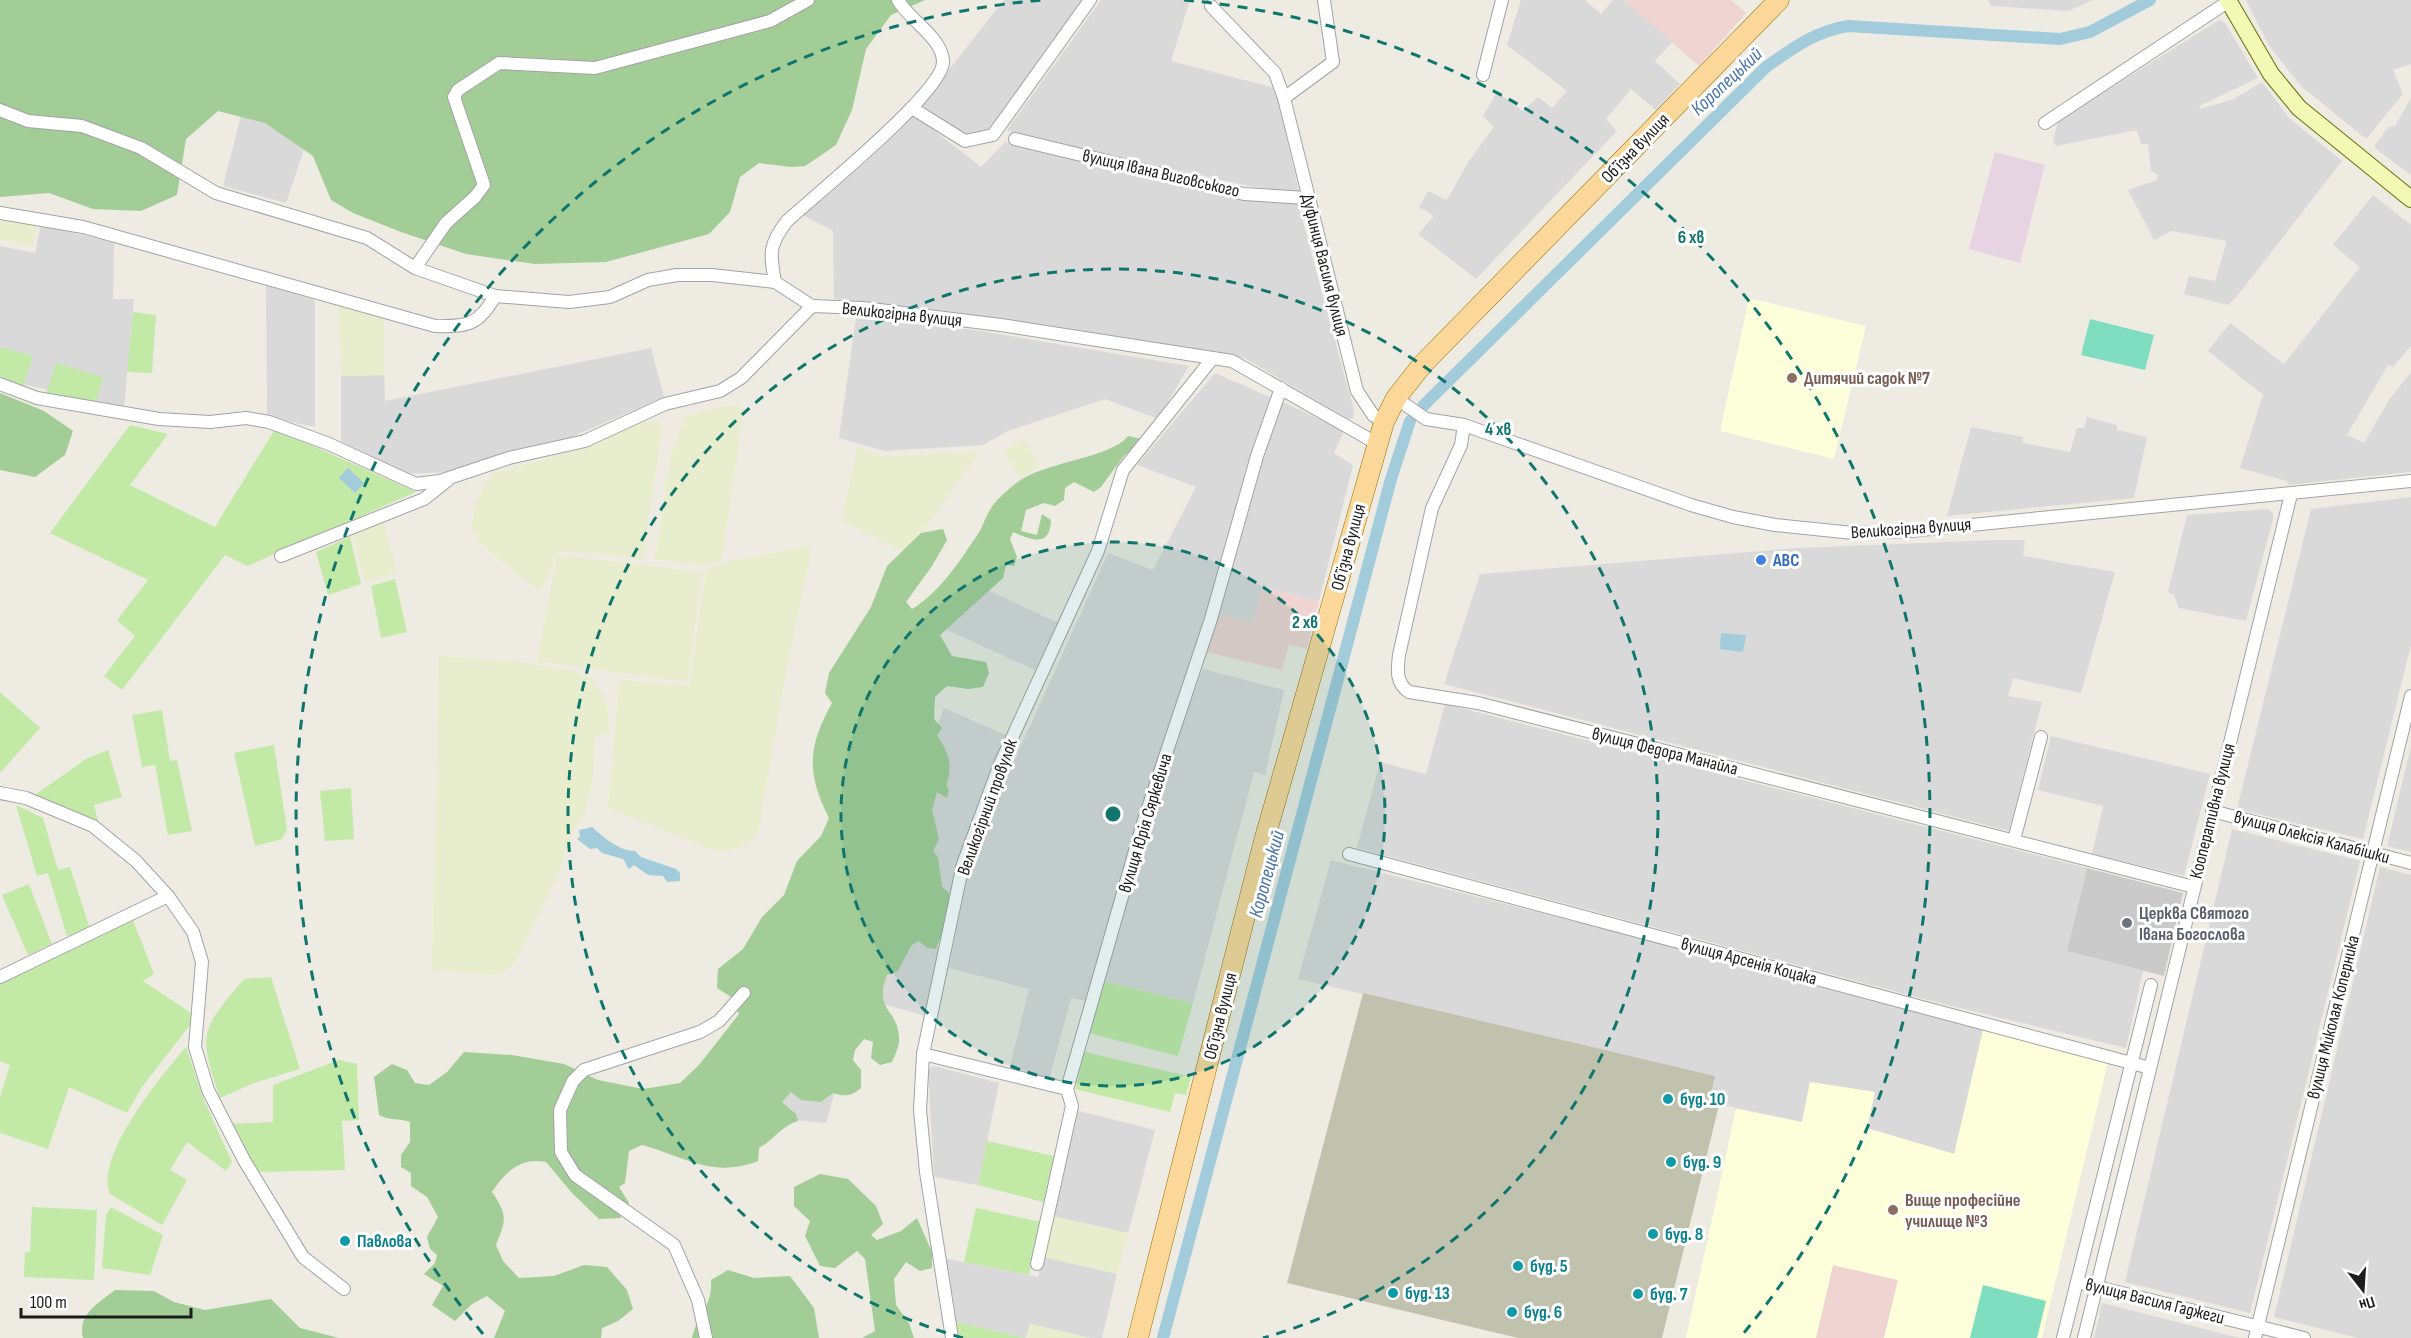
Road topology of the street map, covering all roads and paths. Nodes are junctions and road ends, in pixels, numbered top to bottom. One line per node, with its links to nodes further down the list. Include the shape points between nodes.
1 (808, 0): 18 (street, via 770,21 595,68 512,62 488,67 454,97 483,185 476,197 446,223)
2 (898, 0): 11 (street, via 937,45 944,61 940,76)
3 (1090, 0): 11 (street, via 993,135 965,141)
4 (1323, 0): 10 (street, via 1333,62)
5 (1502, 0): 9 (street)
6 (1779, 0): 25 (main road, Обʼїзна вулиця, via 1422,365)
7 (2229, 1): 13 (street); 16 (main road, via 2271,74 2299,108)
8 (1211, 6): 10 (street, Дуфинця Василя вулиця, via 1275,73)
9 (1483, 75)
10 (1284, 98): 15 (street, Дуфинця Василя вулиця)
11 (912, 108): 19 (street, via 774,237 770,252)
12 (0, 110): 18 (street, via 28,121 82,126 141,148 216,193 367,238)
13 (2045, 123)
14 (1016, 139): 15 (street, вулиця Івана Виговського, via 1244,194)
15 (1307, 198): 26 (street, Дуфинця Василя вулиця, via 1357,391 1373,415)
16 (2411, 199)
17 (0, 213): 20 (street, via 83,227 435,326 463,327 477,320 484,316)
18 (415, 268): 20 (street)
19 (775, 282): 20 (street, via 677,275 648,280 610,297 569,302); 21 (street)
20 (495, 296)
21 (813, 306): 22 (street, Великогірна вулиця, via 863,308 1001,325); 29 (street, via 741,378 720,391 665,404 585,441 509,458)
22 (1212, 359): 24 (street, Великогірна вулиця, via 1232,362); 46 (street, Великогірний провулок, via 1123,470 1094,560 1000,765 963,864)
23 (0, 384): 29 (street, via 37,398 159,419 210,422 246,418 269,422 416,484)
24 (1281, 388): 28 (street, Великогірна вулиця); 49 (street, вулиця Юрія Сяркевича, via 1257,456 1211,619 1143,823)
25 (1396, 398): 26 (main road, Обʼїзна вулиця); 27 (street, Великогірна вулиця, via 1426,419)
26 (1384, 422): 28 (main road, Обʼїзна вулиця)
27 (1464, 425): 31 (street, Великогірна вулиця, via 1690,505 1775,525 1853,534); 37 (street, вулиця Федора Манайла, via 1458,453 1432,508 1399,655 1401,687 1417,694 1478,703)
28 (1376, 443): 57 (main road, Обʼїзна вулиця, via 1325,636 1264,841)
29 (451, 477): 32 (street, via 424,499)
30 (2411, 481): 31 (street, Великогірна вулиця)
31 (2291, 494): 36 (street, Кооперативна вулиця)
32 (281, 556)
33 (2411, 696): 38 (street, вулиця Миколая Коперника)
34 (2041, 737): 37 (street)
35 (0, 793): 42 (street, via 26,798 93,826 136,861)
36 (2212, 811): 38 (street, вулиця Олексія Калабішки); 41 (street, Кооперативна вулиця)
37 (2014, 840): 41 (street, вулиця Федора Манайла)
38 (2373, 853): 40 (street, вулиця Олексія Калабішки); 54 (street, вулиця Миколая Коперника)
39 (1349, 854): 47 (street, вулиця Арсенія Коцака)
40 (2411, 863)
41 (2194, 887): 48 (street, Кооперативна вулиця)
42 (168, 896): 43 (street); 53 (street, via 193,932 202,962 195,1047 208,1090 244,1160 303,1257)
43 (0, 977)
44 (2151, 985): 47 (street)
45 (744, 993): 55 (street, via 719,1021 700,1032 584,1070 573,1081 560,1110 561,1152 575,1175 674,1245 698,1300)
46 (923, 1054): 49 (street); 56 (street, Великогірний провулок, via 920,1110 925,1162)
47 (2132, 1063): 48 (street, вулиця Арсенія Коцака); 51 (street)
48 (2150, 1068): 52 (street, Кооперативна вулиця)
49 (1067, 1089): 50 (street, вулиця Юрія Сяркевича, via 1072,1106)
50 (1037, 1264)
51 (2077, 1282): 52 (street, вулиця Василя Гаджеги); 58 (street)
52 (2097, 1286): 54 (street, вулиця Василя Гаджеги); 59 (street, Кооперативна вулиця)
53 (344, 1289)
54 (2257, 1333): 60 (street, вулиця Василя Гаджеги)
55 (706, 1338)
56 (952, 1338)
57 (1138, 1338)
58 (2063, 1338)
59 (2084, 1338)
60 (2304, 1338)

